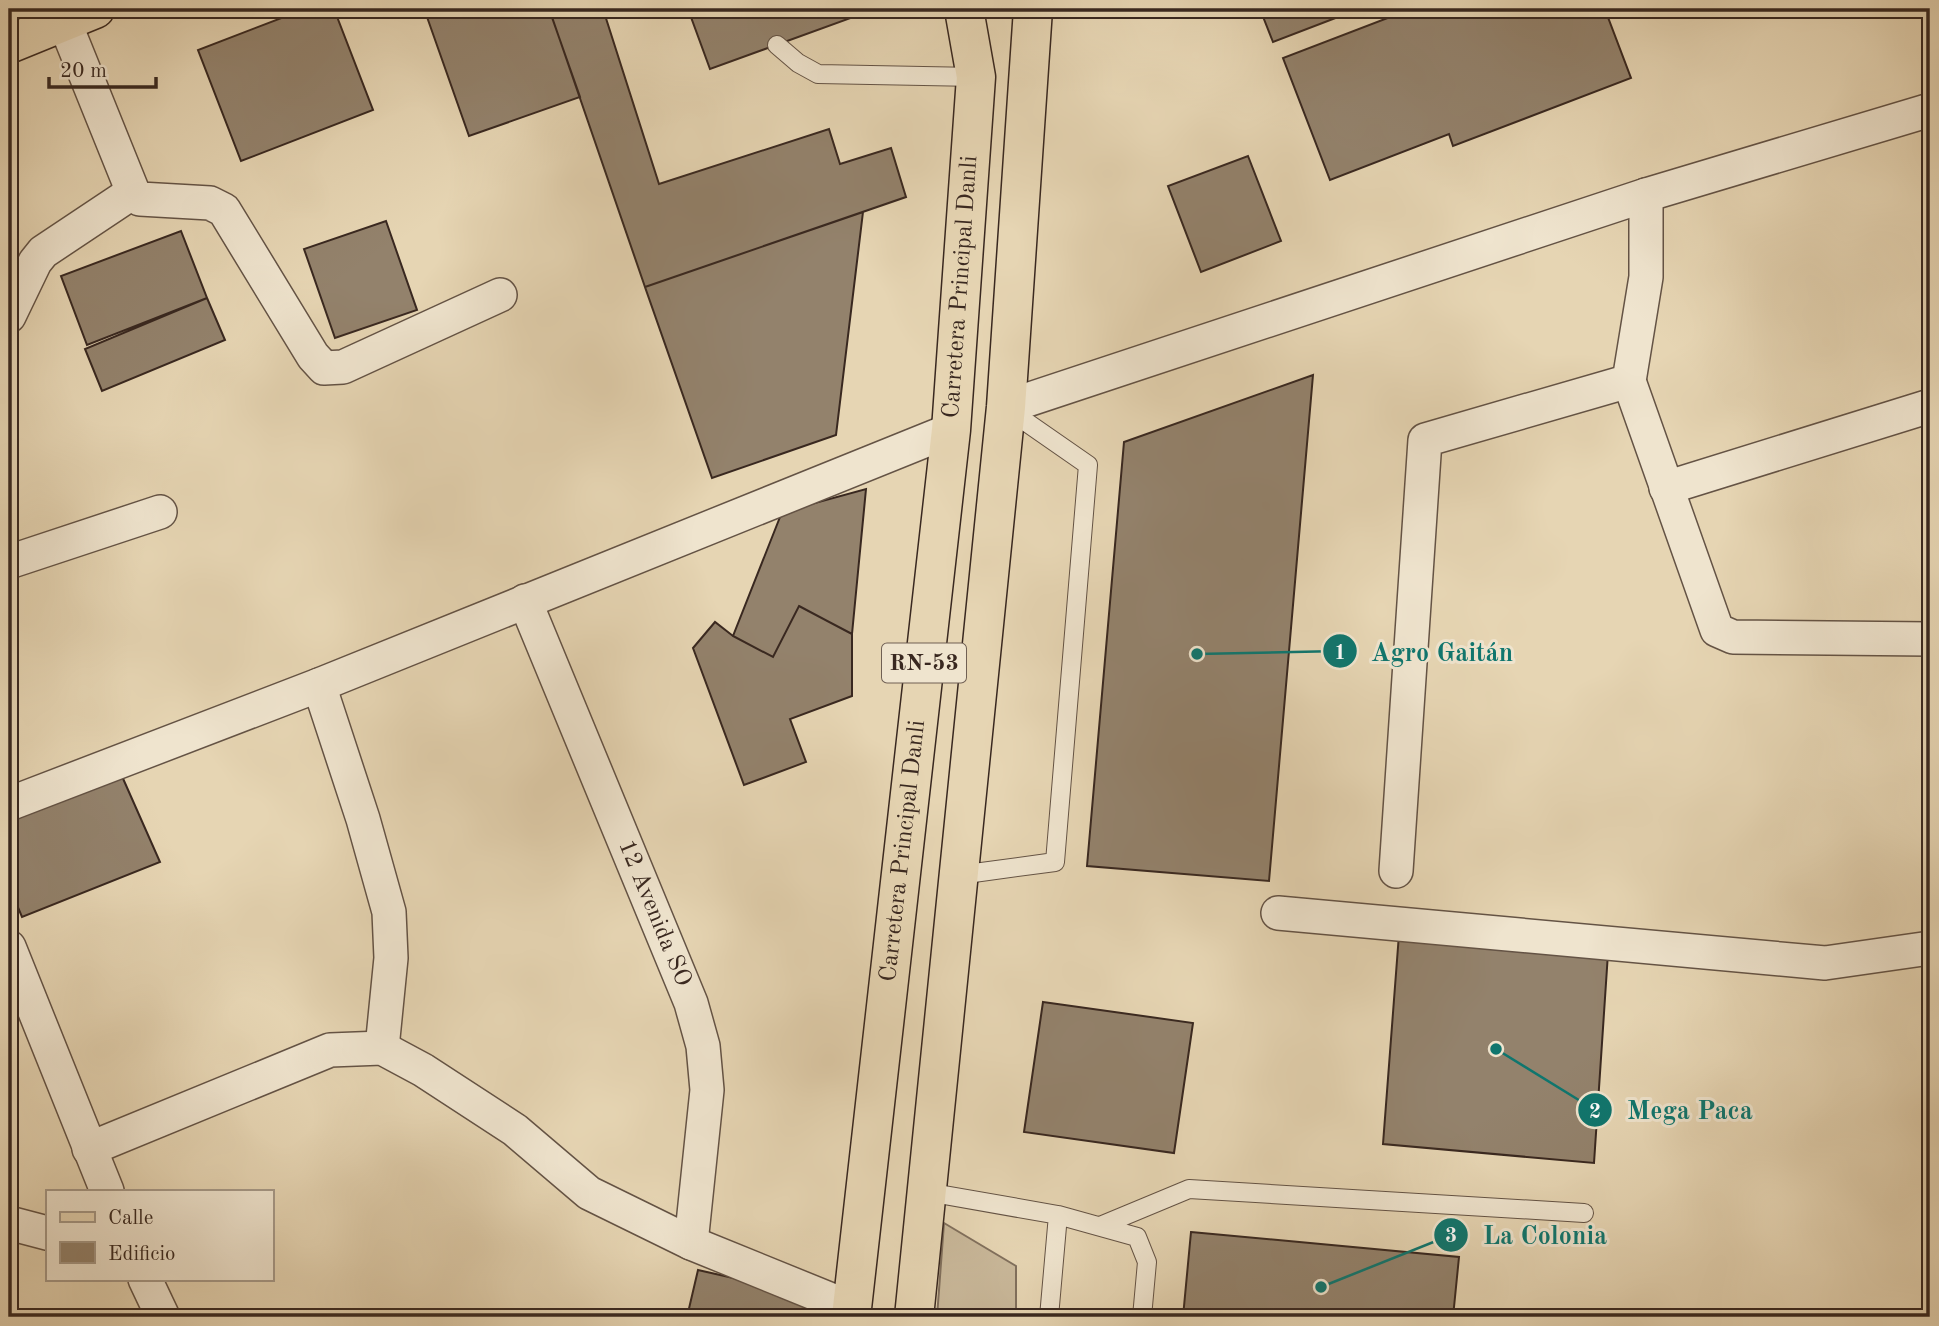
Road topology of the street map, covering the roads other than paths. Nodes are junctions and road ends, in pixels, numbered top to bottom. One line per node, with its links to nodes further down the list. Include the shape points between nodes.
1 (964, 9): 6 (main road, Carretera Principal Danli / RN-53)
2 (1033, 9): 14 (main road, RN-53)
3 (79, 15): 4 (main road); 8 (street)
4 (9, 44)
5 (778, 45): 6 (lane, via 818,75)
6 (976, 77): 15 (main road, Carretera Principal Danli / RN-53)
7 (1930, 110): 9 (street)
8 (133, 192): 10 (street, via 140,199 210,203 224,211 324,368 343,367); 11 (street, via 43,252)
9 (1646, 195): 12 (street, via 1646,277); 14 (street)
10 (500, 295)
11 (9, 316)
12 (1629, 381): 16 (street); 23 (street, via 1425,440)
13 (1930, 406): 16 (street)
14 (1006, 407): 24 (main road, RN-53); 24 (lane, via 1088,464 1055,862)
15 (951, 430): 19 (street); 39 (main road, Carretera Principal Danli / RN-53)
16 (1666, 488): 20 (street, via 1717,630 1732,637)
17 (160, 512): 18 (street)
18 (9, 562)
19 (524, 601): 21 (street); 37 (street, 12 Avenida SO, via 691,1003 704,1046 707,1090)
20 (1930, 639)
21 (318, 685): 22 (street); 28 (street, via 389,912 391,958)
22 (9, 804)
23 (1396, 872)
24 (959, 874): 31 (main road, RN-53)
25 (1278, 913): 27 (street, via 1825,963)
26 (9, 947): 29 (street)
27 (1930, 948)
28 (382, 1048): 29 (street, via 330,1050); 37 (street, via 514,1130 589,1193)
29 (89, 1149): 30 (street)
30 (107, 1190)
31 (927, 1192): 33 (lane); 41 (main road, RN-53)
32 (1584, 1213): 35 (lane, via 1189,1189)
33 (1058, 1214): 35 (lane); 42 (lane)
34 (9, 1223): 36 (street)
35 (1100, 1226): 43 (lane, via 1137,1237 1147,1262)
36 (46, 1233)
37 (691, 1243): 39 (street)
38 (145, 1280): 40 (street)
39 (851, 1313)
40 (163, 1317)
41 (914, 1317)
42 (1049, 1317)
43 (1142, 1317)

